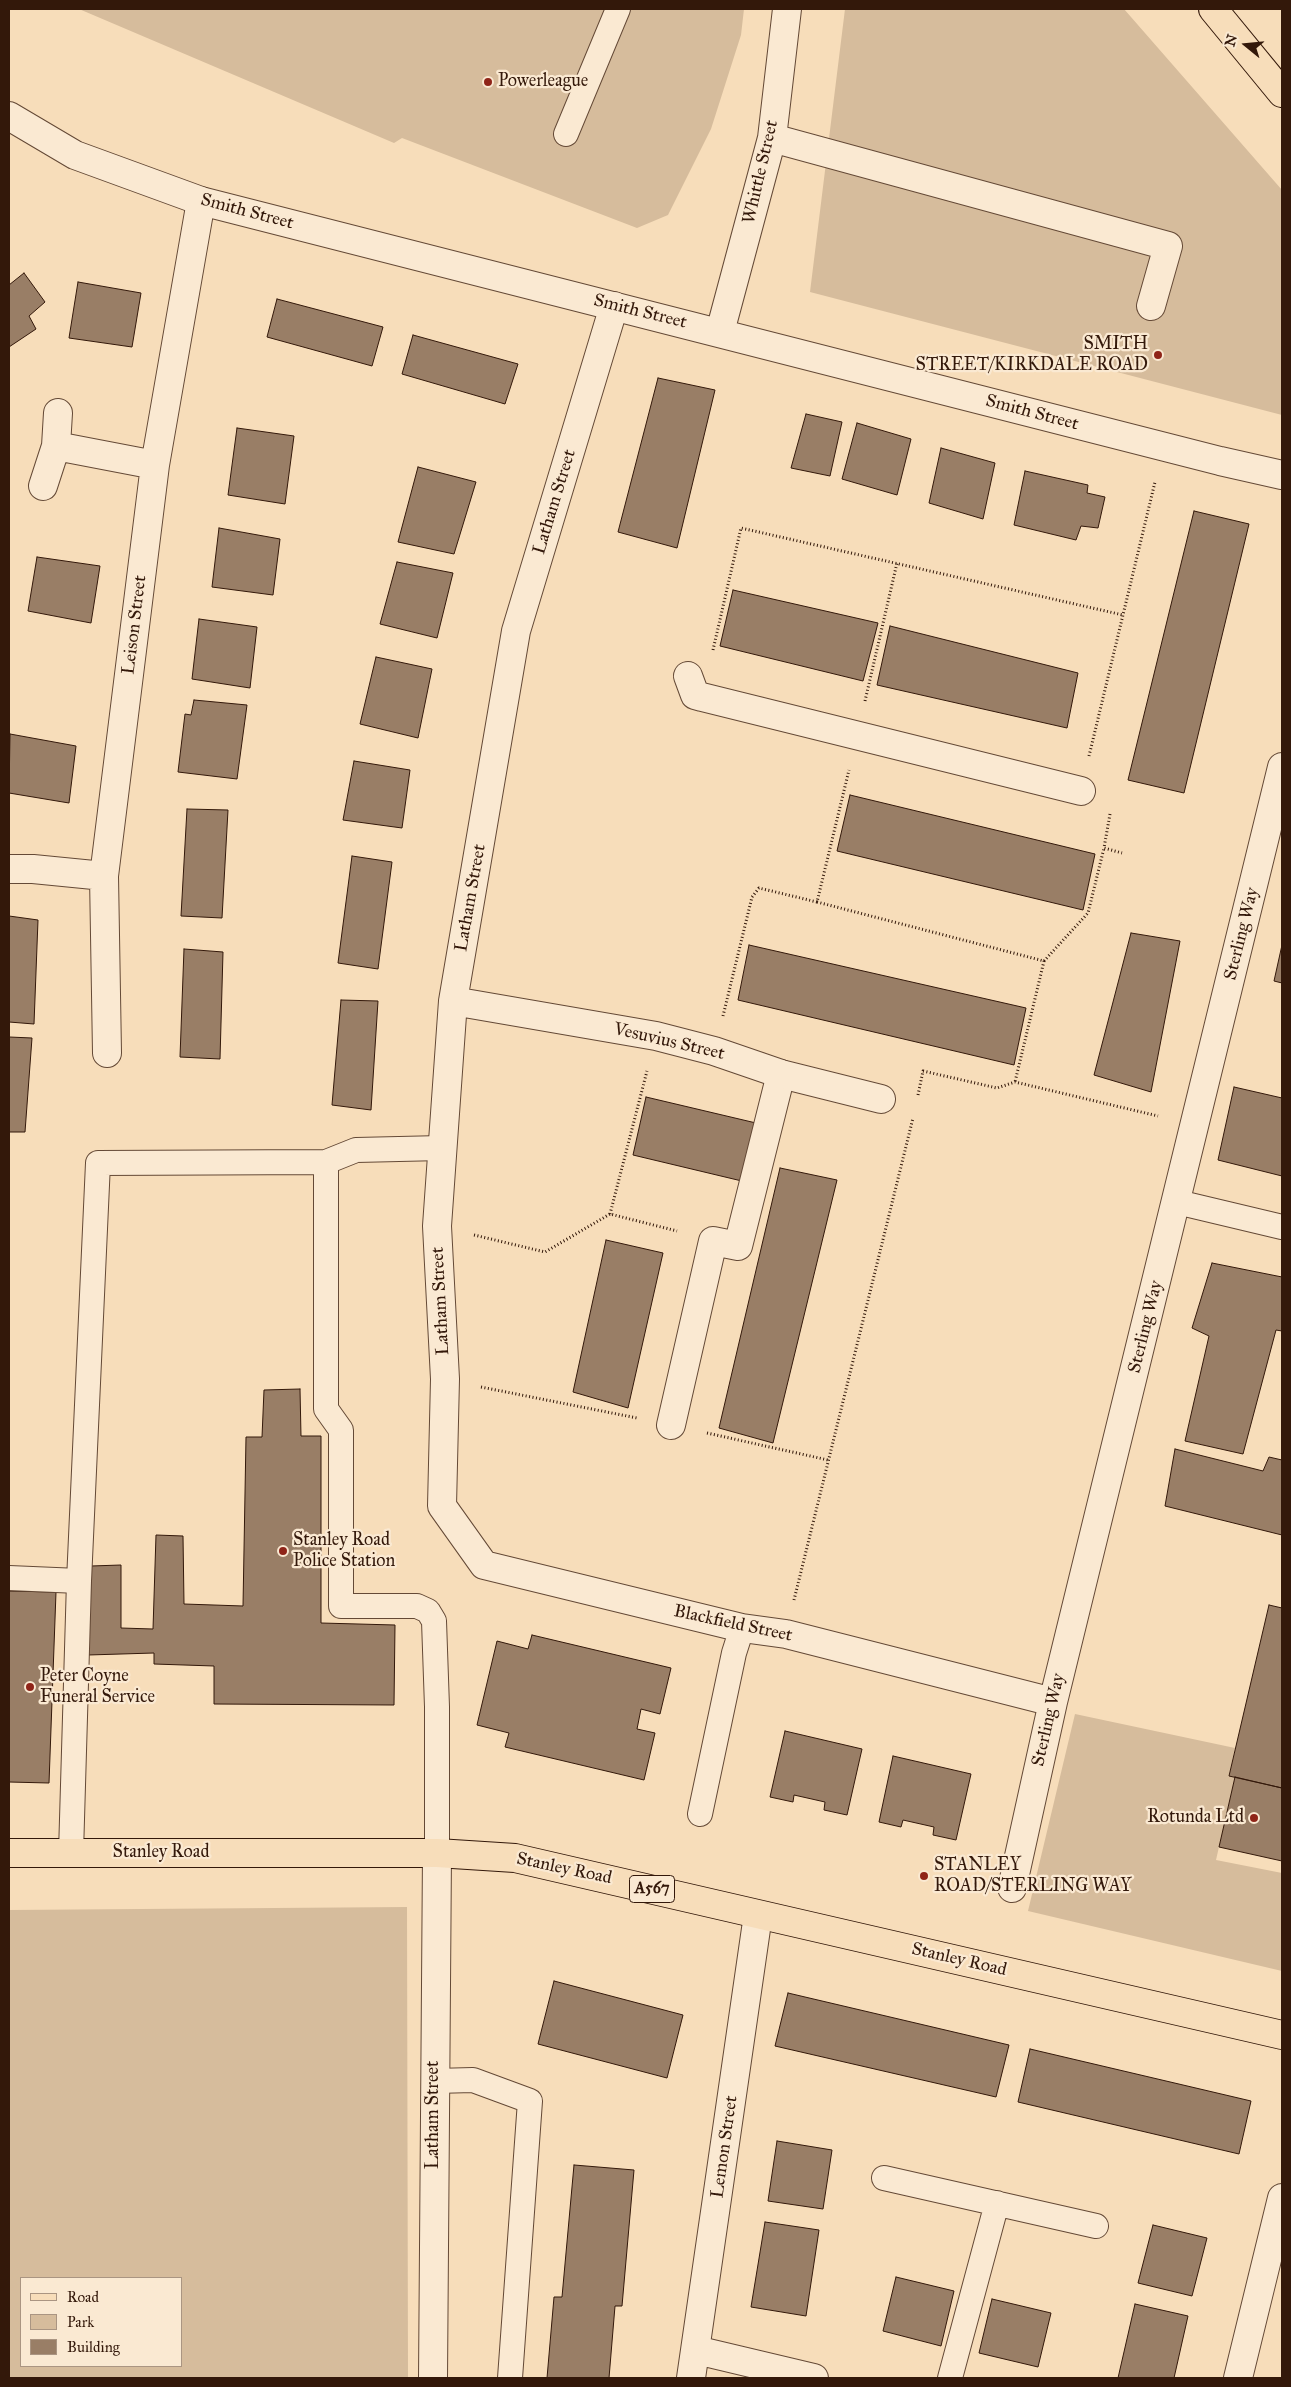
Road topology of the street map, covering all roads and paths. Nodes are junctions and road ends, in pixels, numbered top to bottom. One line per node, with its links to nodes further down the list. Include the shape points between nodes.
1 (618, 9): 6 (lane)
2 (787, 9): 7 (street, Whittle Street)
3 (1213, 9): 4 (main road)
4 (1282, 93)
5 (9, 116): 8 (street, Smith Street, via 75,154)
6 (566, 134)
7 (772, 138): 10 (street, via 1168,246); 11 (street, Whittle Street)
8 (201, 200): 9 (street, Smith Street); 15 (street, Leison Street)
9 (614, 306): 11 (street, Smith Street); 30 (street, Latham Street, via 516,631)
10 (1151, 306)
11 (720, 332): 14 (street, Smith Street)
12 (58, 413): 13 (street)
13 (56, 446): 15 (street); 17 (street)
14 (1163, 446): 16 (street, Smith Street); 19 (path)
15 (155, 465): 27 (street, Leison Street)
16 (1282, 475)
17 (43, 486)
18 (897, 563): 19 (path); 20 (path, via 741,528); 21 (path)
19 (1123, 615): 23 (path)
20 (695, 687): 21 (street)
21 (857, 736): 23 (street); 28 (path)
22 (1282, 767): 39 (street, Sterling Way)
23 (1081, 791): 24 (path, via 1113,801)
24 (1104, 848): 25 (path); 29 (path, via 1088,913)
25 (1122, 853)
26 (9, 869): 27 (street)
27 (104, 876): 33 (street, Leison Street)
28 (817, 902): 29 (path); 32 (path, via 759,888 752,897)
29 (1044, 961): 35 (path)
30 (453, 1001): 31 (street, Vesuvius Street); 40 (street, Latham Street)
31 (656, 1036): 32 (street, Vesuvius Street); 43 (path)
32 (714, 1051): 34 (street, Vesuvius Street)
33 (108, 1053)
34 (781, 1074): 36 (street, Vesuvius Street); 46 (street, via 738,1246)
35 (1015, 1082): 37 (path, via 997,1088 923,1071); 39 (path)
36 (881, 1099)
37 (917, 1100)
38 (915, 1110): 52 (path)
39 (1196, 1126): 42 (street, Sterling Way)
40 (442, 1148): 41 (lane, via 356,1150); 44 (street, Latham Street)
41 (326, 1162): 50 (lane, via 98,1163); 55 (lane, via 326,1409 341,1430 341,1606 417,1606 428,1611 434,1621)
42 (1177, 1202): 45 (lane); 53 (street, Sterling Way)
43 (610, 1214): 44 (path, via 546,1252); 46 (path)
44 (437, 1226): 48 (street, Latham Street, via 445,1380)
45 (1282, 1227)
46 (713, 1241): 47 (street)
47 (670, 1425)
48 (442, 1506): 51 (street, Blackfield Street, via 484,1566)
49 (9, 1578): 50 (lane)
50 (79, 1581): 57 (lane)
51 (742, 1628): 52 (street, Blackfield Street); 54 (lane)
52 (786, 1634): 53 (street, Blackfield Street)
53 (1053, 1702): 58 (street, Sterling Way)
54 (700, 1814)
55 (436, 1852): 57 (main road, Stanley Road / A567); 59 (main road, Stanley Road / A567, via 515,1858); 61 (street, Latham Street)
56 (9, 1853): 57 (main road, Stanley Road / A567)
57 (71, 1853)
58 (1012, 1888)
59 (758, 1915): 60 (main road, Stanley Road / A567); 67 (street, Lemon Street)
60 (1282, 2035)
61 (435, 2081): 68 (street, Latham Street); 69 (lane, via 472,2080 530,2100)
62 (884, 2178): 64 (lane)
63 (1282, 2198): 66 (street)
64 (997, 2203): 65 (lane); 72 (lane)
65 (1096, 2226)
66 (1278, 2239): 73 (street)
67 (696, 2350): 70 (street, Lemon Street); 71 (street)
68 (432, 2378)
69 (510, 2378)
70 (691, 2378)
71 (814, 2378)
72 (950, 2378)
73 (1238, 2378)

